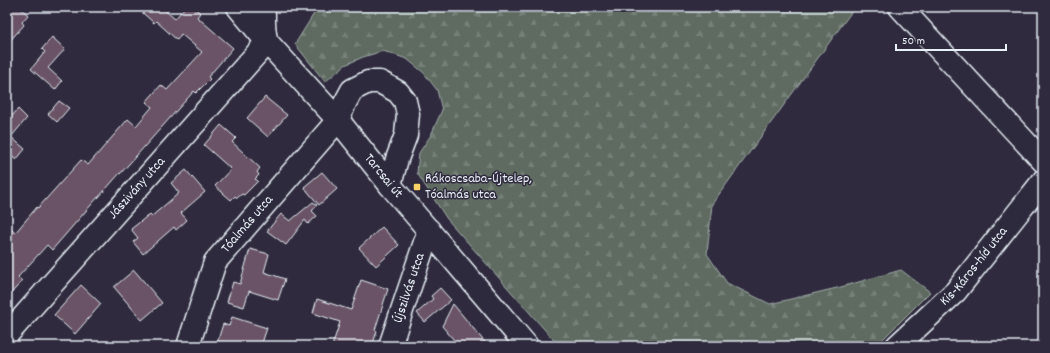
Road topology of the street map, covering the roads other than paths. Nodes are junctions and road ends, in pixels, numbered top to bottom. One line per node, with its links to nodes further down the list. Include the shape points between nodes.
1 (238, 7): 4 (street, Tarcsai út)
2 (264, 7): 4 (street)
3 (900, 7): 6 (street)
4 (267, 42): 5 (street, Tarcsai út); 10 (street, Jászivány utca)
5 (338, 120): 8 (street, Tarcsai út); 8 (street, Tóalmás utca, via 352,90 368,82 380,82 398,92 405,101 408,114 406,135); 11 (street, Tóalmás utca, via 215,262)
6 (1043, 161)
7 (1043, 181): 14 (street, Kis-Káros-híd utca, via 956,291)
8 (390, 185): 9 (street, Tarcsai út)
9 (429, 230): 12 (street, Újszilvás utca); 13 (street, Tarcsai út)
10 (7, 335)
11 (188, 346)
12 (390, 346)
13 (528, 346)
14 (897, 346)

